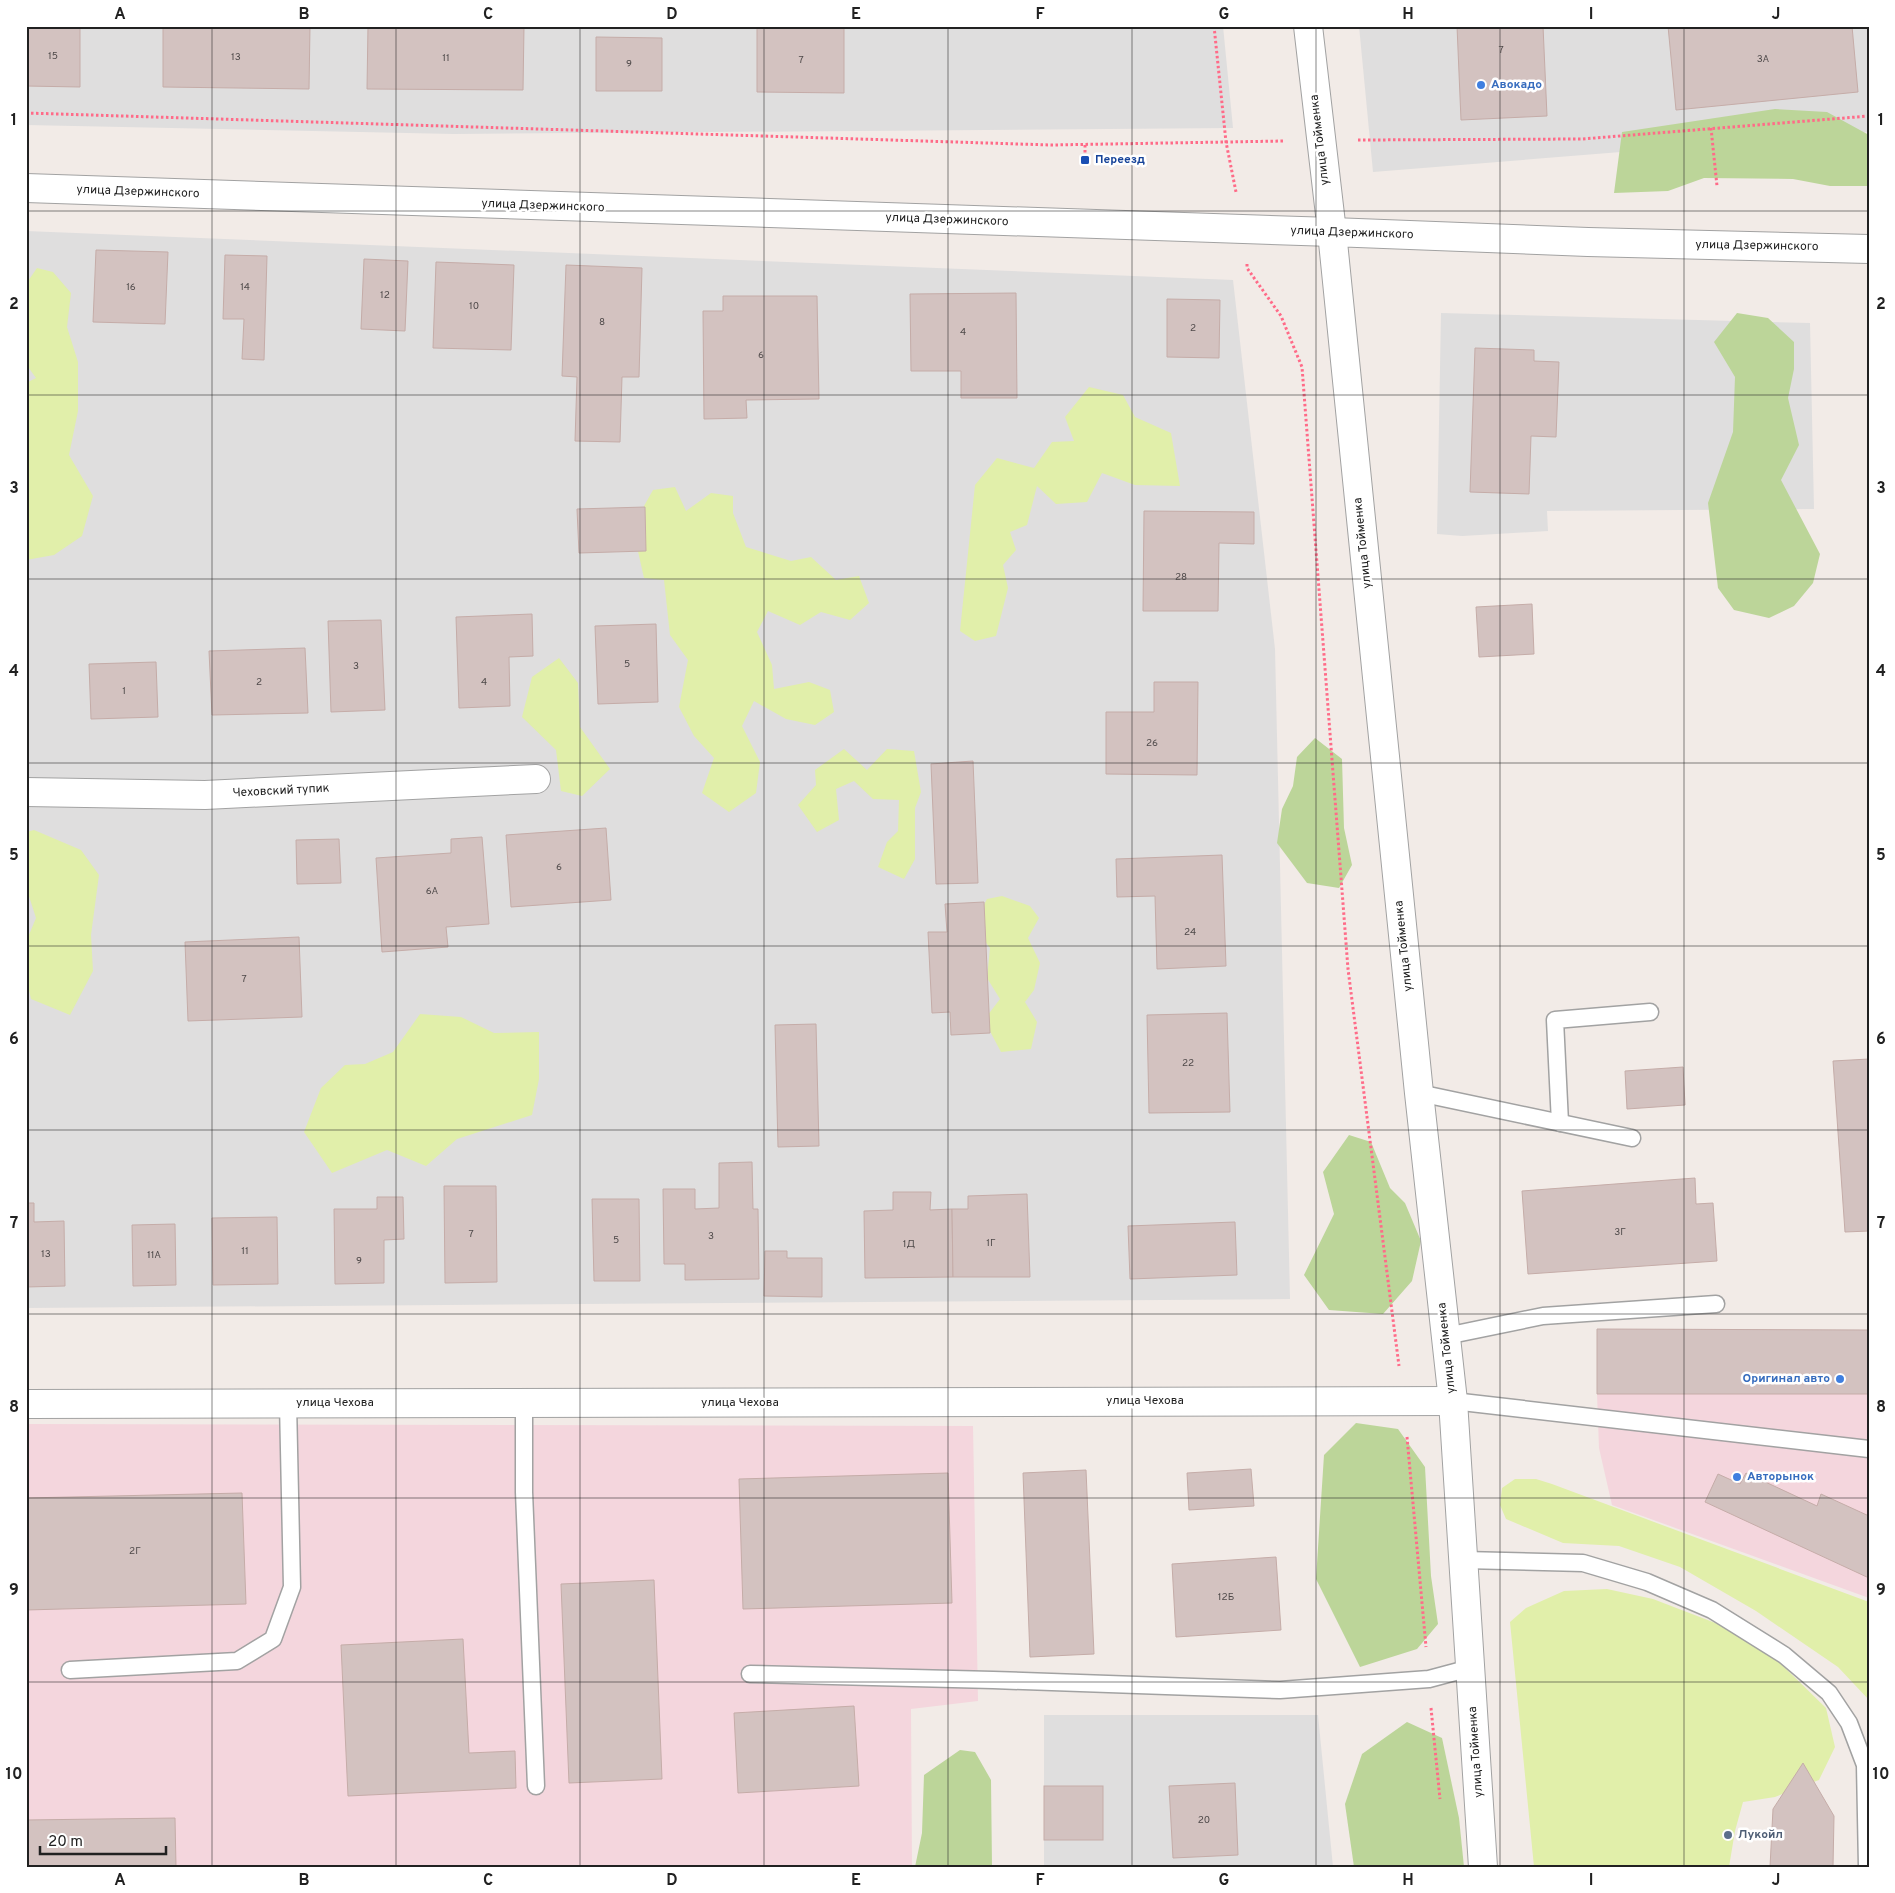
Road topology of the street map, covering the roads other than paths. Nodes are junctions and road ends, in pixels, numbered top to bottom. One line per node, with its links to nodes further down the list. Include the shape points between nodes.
1 (1308, 26): 3 (street, улица Тойменка)
2 (26, 188): 3 (street, улица Дзержинского)
3 (1332, 232): 4 (street, улица Дзержинского); 8 (street, улица Тойменка)
4 (1869, 249)
5 (536, 778): 6 (street, Чеховский тупик, via 205,795)
6 (26, 792)
7 (1650, 1012): 9 (lane, via 1555,1020)
8 (1419, 1093): 9 (lane); 12 (street, улица Тойменка)
9 (1560, 1122): 10 (lane)
10 (1632, 1138)
11 (1716, 1304): 12 (lane, via 1543,1316)
12 (1446, 1336): 13 (street, улица Тойменка)
13 (1453, 1401): 14 (street, улица Чехова); 17 (lane); 18 (street, улица Тойменка)
14 (524, 1403): 16 (street, улица Чехова); 22 (lane, via 524,1492)
15 (26, 1404): 16 (street, улица Чехова)
16 (288, 1404): 20 (lane, via 292,1587 273,1639 237,1661)
17 (1869, 1449)
18 (1464, 1560): 19 (street, улица Тойменка); 24 (lane, via 1583,1563 1647,1582 1712,1610 1784,1655 1828,1693 1849,1723 1865,1765)
19 (1470, 1668): 21 (lane, via 1429,1679 1280,1690); 23 (street, улица Тойменка)
20 (70, 1670)
21 (750, 1674)
22 (536, 1786)
23 (1483, 1867)
24 (1867, 1867)

